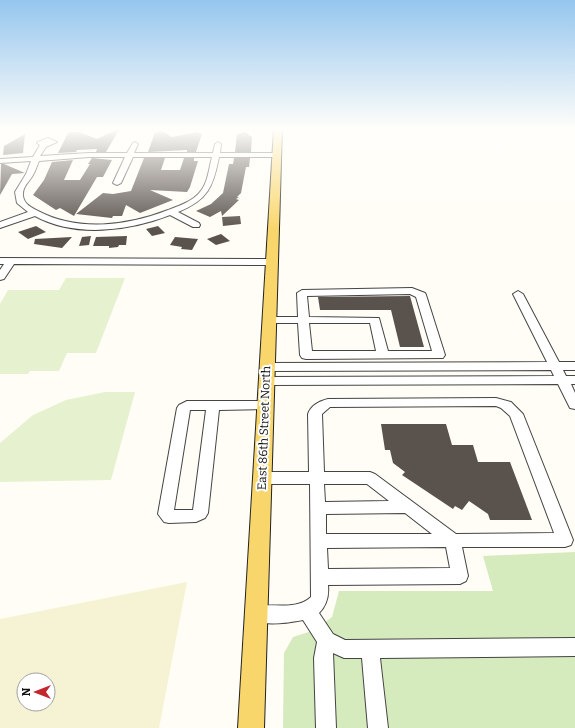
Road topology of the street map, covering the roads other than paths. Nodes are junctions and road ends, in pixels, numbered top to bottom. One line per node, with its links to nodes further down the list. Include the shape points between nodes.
1 (34, 162): 7 (street, via 18,193 21,202)
2 (128, 162): 5 (street)
3 (213, 162): 6 (street, via 206,190 194,200)
4 (276, 162): 12 (main road, East 86th Street North)
5 (117, 183)
6 (171, 212): 7 (street, via 132,223 96,226 61,224); 9 (street)
7 (35, 213): 8 (street)
8 (0, 225)
9 (196, 225)
10 (0, 261): 11 (street)
11 (11, 261): 12 (street); 13 (street)
12 (270, 262): 16 (main road, East 86th Street North)
13 (0, 276)
14 (518, 294): 18 (street)
15 (303, 319): 16 (street); 17 (street, via 375,320); 17 (street, via 306,355); 17 (street, via 302,293 412,291 421,295 439,355)
16 (268, 320): 20 (main road, East 86th Street North)
17 (383, 355)
18 (555, 366): 19 (street); 20 (street); 21 (street)
19 (575, 366)
20 (266, 374): 21 (street); 23 (main road, East 86th Street North)
21 (562, 380): 22 (street); 24 (street)
22 (575, 380)
23 (264, 405): 25 (street); 27 (main road, East 86th Street North)
24 (575, 405)
25 (213, 406): 25 (street, via 200,513 196,516 169,516 166,514 184,408)
26 (317, 477): 27 (street); 28 (street, via 370,478); 29 (street); 30 (street, via 315,414 316,410 328,403 496,402 506,405 516,414 565,540)
27 (262, 478): 34 (main road, East 86th Street North)
28 (409, 507): 29 (street); 30 (street)
29 (318, 508): 31 (street)
30 (452, 540): 31 (street); 32 (street, via 460,576)
31 (319, 541): 32 (street)
32 (320, 577): 33 (street, via 320,595 316,604)
33 (307, 610): 34 (street); 35 (street)
34 (256, 614): 38 (main road, East 86th Street North)
35 (326, 640): 37 (street, via 344,648); 39 (street, via 323,658)
36 (575, 647): 37 (street)
37 (370, 648): 40 (street)
38 (251, 728)
39 (326, 728)
40 (378, 728)

